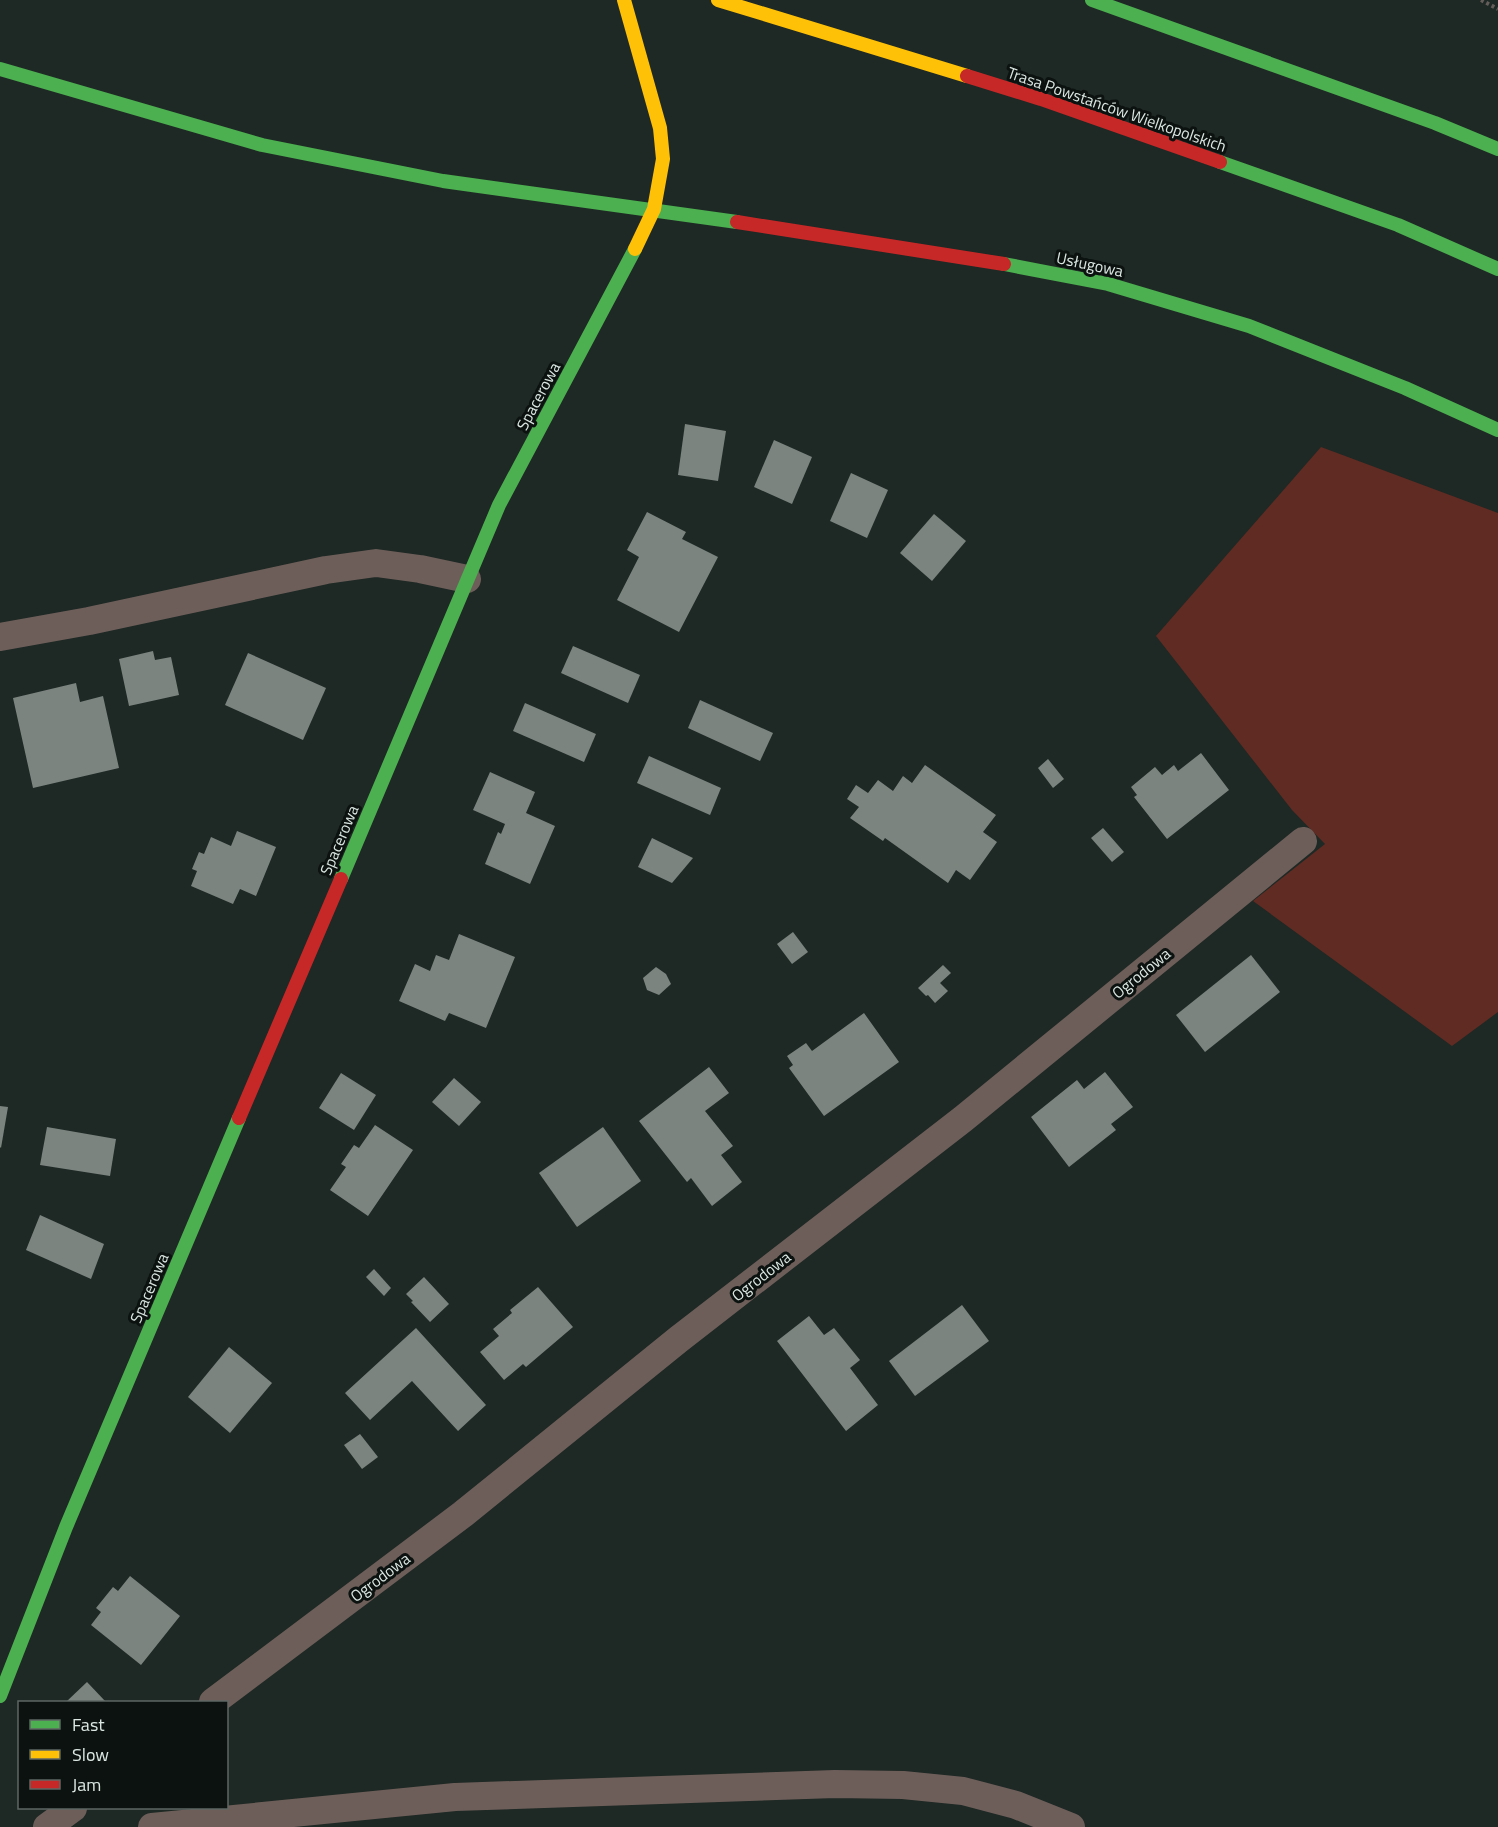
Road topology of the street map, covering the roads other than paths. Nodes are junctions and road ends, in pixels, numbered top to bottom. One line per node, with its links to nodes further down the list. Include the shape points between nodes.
1 (624, 0): 6 (main road, Spacerowa, via 660,128 663,159)
2 (718, 0): 7 (main road, Trasa Powstańców Wielkopolskich, via 1041,99 1398,225)
3 (1092, 0): 5 (main road, via 1436,123)
4 (0, 69): 6 (main road, Usługowa, via 262,145 443,181)
5 (1498, 149)
6 (654, 209): 8 (main road, Usługowa, via 981,259 1108,284 1249,326); 9 (main road, Spacerowa, via 499,505)
7 (1498, 269)
8 (1498, 430)
9 (467, 579): 10 (street, via 376,563); 12 (main road, Spacerowa, via 66,1527)
10 (0, 637)
11 (1303, 841): 13 (street, Ogrodowa, via 963,1119 463,1514)
12 (0, 1696)
13 (214, 1701)
14 (72, 1809): 15 (street)
15 (47, 1827)
16 (152, 1827): 17 (street, via 455,1797 835,1784 963,1791 1016,1805)
17 (1071, 1827)

